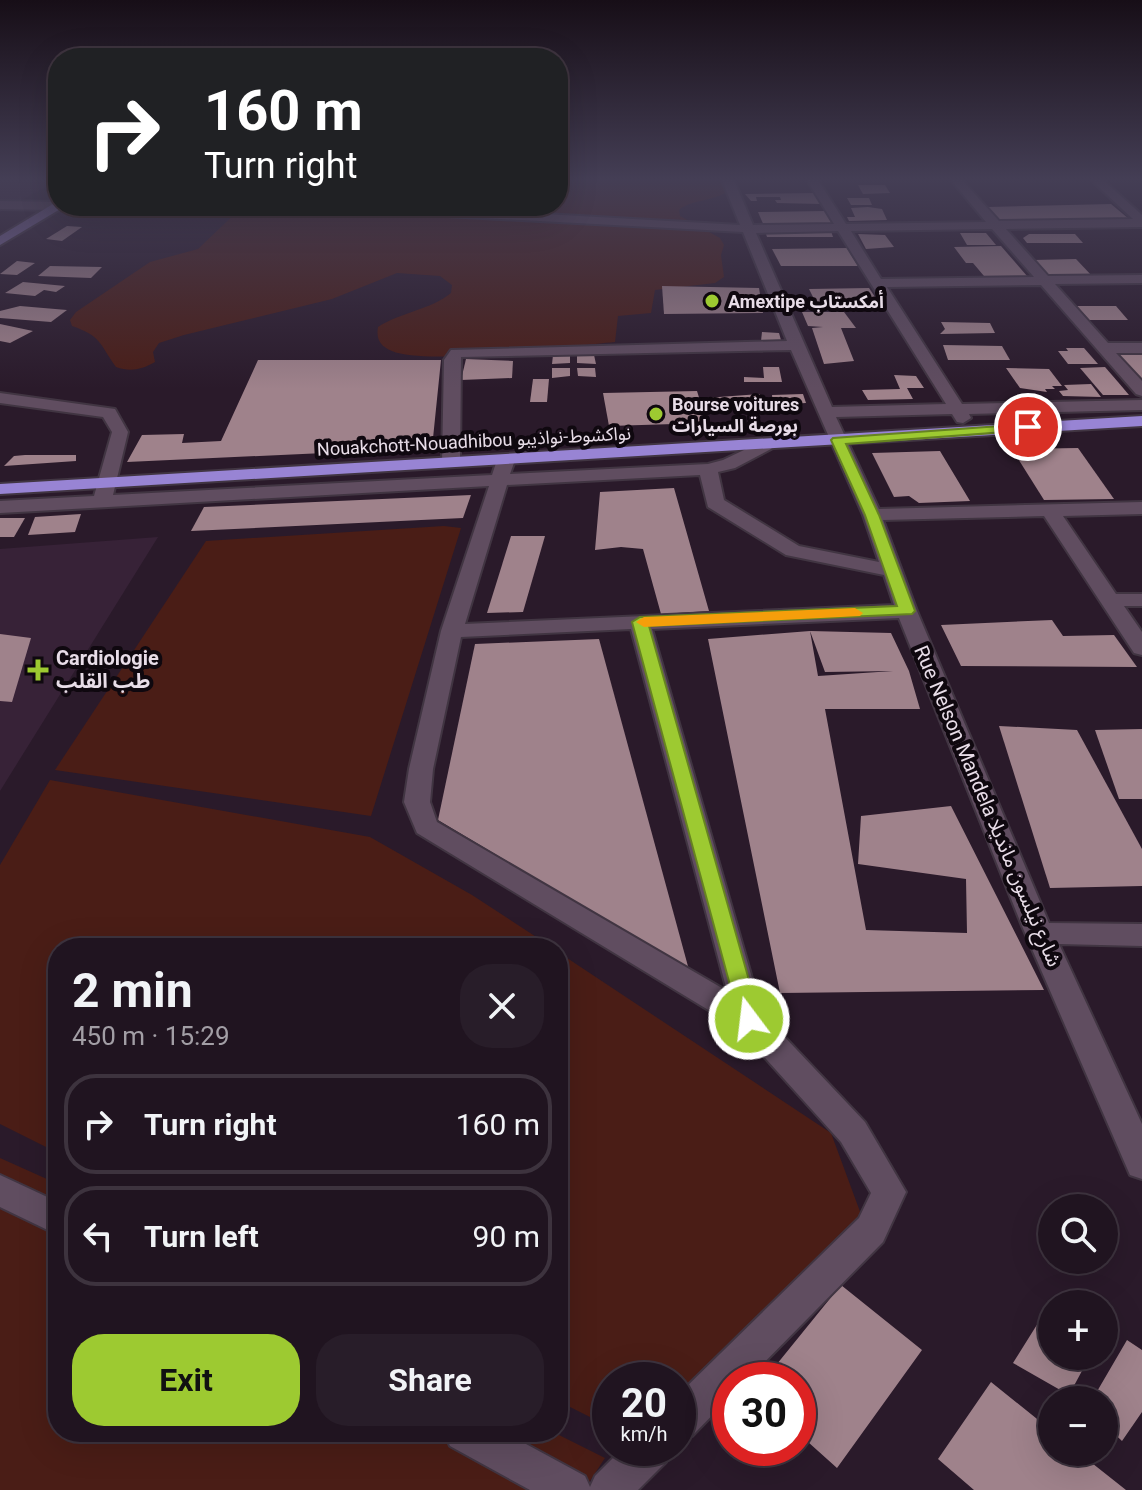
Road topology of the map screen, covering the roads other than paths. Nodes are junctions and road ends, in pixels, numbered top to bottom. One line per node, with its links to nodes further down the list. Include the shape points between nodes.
1 (757, 250): 7 (street, Rue Nelson Mandela شارع نيلسون مانديلا)
2 (856, 250): 6 (street)
3 (1017, 250): 5 (street)
4 (1142, 279): 5 (street)
5 (1045, 281): 6 (street); 8 (street)
6 (877, 283): 13 (street)
7 (796, 345): 14 (street, Rue Nelson Mandela شارع نيلسون مانديلا); 19 (street, via 456,353)
8 (1105, 348): 9 (street); 10 (street)
9 (1142, 348)
10 (1142, 391)
11 (0, 398): 22 (street, via 109,413 120,432)
12 (1142, 405): 13 (street)
13 (957, 409): 14 (street); 16 (street)
14 (825, 412): 17 (street, Rue Nelson Mandela شارع نيلسون مانديلا)
15 (1142, 421): 16 (highway, Nouakchott-Nouadhibou نواكشوط-نواذيبو)
16 (971, 430): 17 (highway, Nouakchott-Nouadhibou نواكشوط-نواذيبو)
17 (838, 440): 18 (highway, Nouakchott-Nouadhibou نواكشوط-نواذيبو); 28 (street, Rue Nelson Mandela شارع نيلسون مانديلا)
18 (765, 445): 20 (street); 21 (highway, Nouakchott-Nouadhibou نواكشوط-نواذيبو)
19 (451, 462): 21 (highway, Nouakchott-Nouadhibou نواكشوط-نواذيبو); 22 (highway, Nouakchott-Nouadhibou نواكشوط-نواذيبو)
20 (708, 469): 21 (street); 29 (street, via 715,503 793,551)
21 (503, 470): 24 (street); 34 (street)
22 (109, 483): 23 (highway, Nouakchott-Nouadhibou نواكشوط-نواذيبو); 24 (street)
23 (0, 489)
24 (101, 501): 25 (street)
25 (0, 507)
26 (1142, 508): 27 (street)
27 (1049, 509): 28 (street); 30 (street)
28 (872, 515): 29 (street, Rue Nelson Mandela شارع نيلسون مانديلا)
29 (893, 571): 32 (street, Rue Nelson Mandela شارع نيلسون مانديلا)
30 (1111, 600): 31 (street); 35 (street)
31 (1142, 600)
32 (907, 611): 33 (street); 36 (street, Rue Nelson Mandela شارع نيلسون مانديلا)
33 (640, 622): 34 (street); 38 (street)
34 (452, 631): 38 (street, via 418,788 418,811 426,827)
35 (1142, 648)
36 (1039, 933): 37 (street); 39 (street, Rue Nelson Mandela شارع نيلسون مانديلا)
37 (1142, 935)
38 (749, 1019): 42 (street, via 853,1132 889,1192 871,1230)
39 (1142, 1164)
40 (0, 1190): 41 (street)
41 (48, 1214)
42 (696, 1404)
43 (482, 1442): 45 (street)
44 (634, 1466): 46 (street)
45 (571, 1490)
46 (609, 1490)

